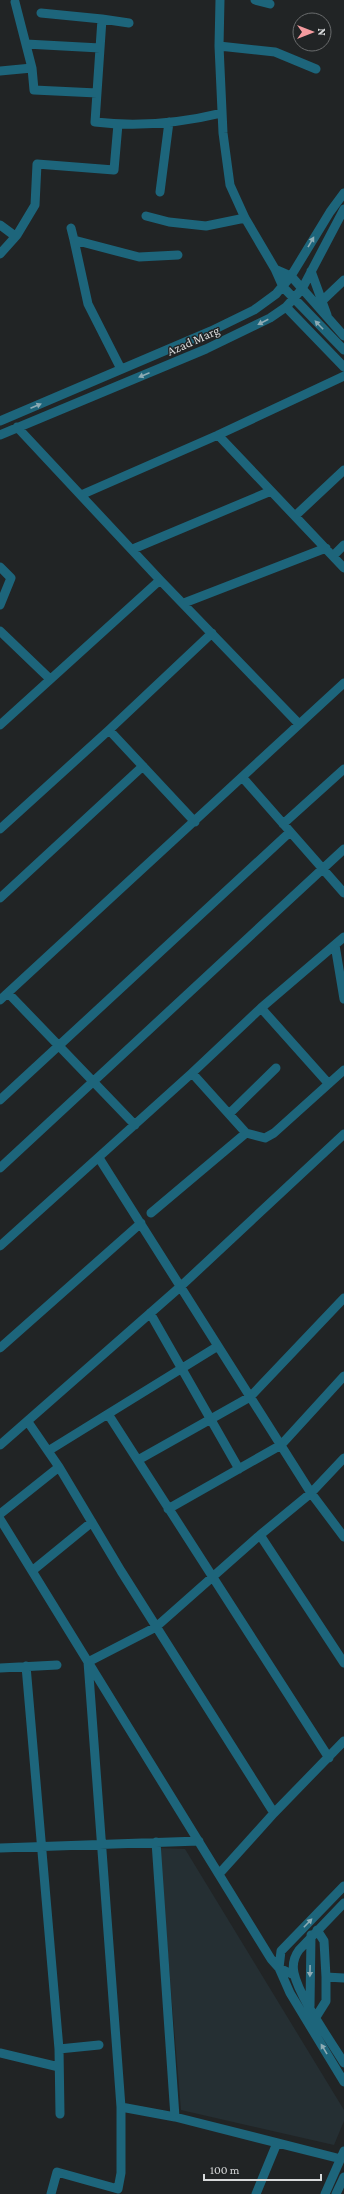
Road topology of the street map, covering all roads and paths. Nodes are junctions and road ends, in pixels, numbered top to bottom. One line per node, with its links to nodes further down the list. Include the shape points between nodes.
1 (220, 0): 9 (street)
2 (255, 0): 4 (street)
3 (16, 2): 8 (street)
4 (270, 4)
5 (41, 13): 6 (street)
6 (102, 19): 7 (street); 10 (street)
7 (129, 23)
8 (26, 44): 10 (street); 11 (street)
9 (219, 46): 12 (street, via 275,52); 15 (street)
10 (100, 48): 14 (street)
11 (32, 68): 13 (street); 14 (street, via 34,90)
12 (316, 69)
13 (0, 71)
14 (97, 93): 17 (street, via 96,122)
15 (222, 112): 16 (street, via 187,121); 22 (street, via 230,185)
16 (169, 122): 17 (street); 18 (street)
17 (118, 124): 25 (street, via 114,170 37,164 35,204)
18 (160, 192)
19 (344, 193): 31 (street, Azad Marg, one-way to 19)
20 (344, 209): 30 (street, Azad Marg)
21 (146, 216): 22 (street, via 176,224 206,226)
22 (245, 218): 29 (street)
23 (0, 226): 25 (street)
24 (71, 228): 26 (street)
25 (15, 236): 27 (street)
26 (74, 240): 28 (street, via 139,257); 42 (street, via 88,304)
27 (0, 254)
28 (178, 255)
29 (275, 269): 31 (street); 33 (street)
30 (311, 271): 34 (street, Azad Marg); 36 (street)
31 (291, 276): 33 (street, Azad Marg); 34 (street)
32 (344, 280): 36 (street)
33 (283, 287): 35 (street); 42 (street, Azad Marg, via 254,310)
34 (302, 289): 35 (street, Azad Marg); 38 (street)
35 (295, 299): 37 (street, Azad Marg); 40 (street, one-way to 35)
36 (322, 301): 38 (street)
37 (286, 307): 41 (street); 45 (street, Azad Marg, one-way to 45, via 270,318 206,349)
38 (330, 322): 39 (street)
39 (344, 336)
40 (344, 350)
41 (344, 367)
42 (121, 369): 44 (street, Azad Marg, one-way to 42)
43 (344, 376): 47 (street)
44 (0, 421)
45 (17, 427): 46 (street, Azad Marg); 50 (street)
46 (0, 435)
47 (218, 435): 49 (street); 50 (street)
48 (344, 470): 51 (street)
49 (271, 491): 51 (street); 54 (street)
50 (81, 495): 54 (street)
51 (295, 516): 53 (street)
52 (344, 545): 55 (street)
53 (326, 548): 55 (street); 59 (street)
54 (133, 549): 58 (street)
55 (333, 556): 57 (street)
56 (0, 567): 60 (street, via 12,578)
57 (344, 568)
58 (160, 580): 59 (street); 63 (street)
59 (184, 603): 62 (street)
60 (0, 604)
61 (0, 631): 63 (street)
62 (212, 633): 65 (street); 67 (street)
63 (50, 679): 66 (street)
64 (344, 683): 65 (street)
65 (299, 724): 70 (street)
66 (0, 725)
67 (109, 730): 68 (street); 73 (street)
68 (143, 766): 71 (street); 78 (street)
69 (344, 769): 72 (street)
70 (243, 778): 71 (street); 72 (street)
71 (195, 822): 81 (street)
72 (283, 824): 74 (street)
73 (0, 829)
74 (290, 832): 76 (street); 85 (street)
75 (344, 849): 76 (street)
76 (322, 868): 77 (street); 89 (street)
77 (344, 893)
78 (0, 898)
79 (344, 936): 80 (street)
80 (335, 945): 82 (street); 84 (street)
81 (8, 993): 83 (street); 85 (street)
82 (344, 999)
83 (0, 1000)
84 (261, 1008): 88 (street); 90 (street)
85 (59, 1045): 89 (street); 91 (street)
86 (276, 1068): 92 (street)
87 (344, 1070): 90 (street)
88 (192, 1074): 92 (street); 93 (street)
89 (93, 1082): 93 (street); 97 (street)
90 (328, 1083): 94 (street, via 269,1137 257,1138)
91 (0, 1100)
92 (228, 1114): 94 (street)
93 (135, 1125): 96 (street)
94 (246, 1133): 98 (street)
95 (344, 1134): 101 (street)
96 (99, 1158): 99 (street); 100 (street)
97 (0, 1168)
98 (151, 1213)
99 (141, 1223): 101 (street); 105 (street)
100 (0, 1246)
101 (180, 1286): 103 (street); 104 (street)
102 (344, 1298): 108 (street)
103 (150, 1313): 106 (street); 111 (street)
104 (218, 1346): 106 (street); 108 (street)
105 (0, 1348)
106 (181, 1369): 109 (street); 110 (street)
107 (344, 1376): 113 (street)
108 (250, 1397): 110 (street); 113 (street)
109 (108, 1414): 114 (street); 116 (street)
110 (211, 1420): 116 (street); 118 (street)
111 (28, 1422): 112 (street); 114 (street)
112 (0, 1445)
113 (280, 1445): 118 (street); 119 (street)
114 (48, 1451): 117 (street)
115 (344, 1458): 119 (street)
116 (138, 1460): 120 (street)
117 (58, 1467): 121 (street); 123 (street)
118 (239, 1469): 120 (street)
119 (311, 1493): 124 (street); 125 (street)
120 (168, 1509): 127 (street)
121 (0, 1514)
122 (0, 1519): 126 (street)
123 (92, 1522): 126 (street); 128 (street)
124 (260, 1536): 127 (street); 130 (street)
125 (344, 1537)
126 (32, 1571): 129 (street)
127 (212, 1578): 128 (street); 135 (street)
128 (156, 1626): 129 (street); 136 (street)
129 (88, 1662): 137 (street); 139 (street)
130 (344, 1663)
131 (57, 1665): 132 (street)
132 (26, 1666): 133 (street); 140 (street)
133 (0, 1668)
134 (344, 1741): 135 (street)
135 (329, 1758): 136 (street)
136 (274, 1813): 142 (street)
137 (199, 1841): 138 (street); 142 (street)
138 (156, 1842): 139 (street); 160 (street)
139 (101, 1843): 140 (street); 158 (street)
140 (41, 1846): 141 (street); 153 (street)
141 (0, 1848)
142 (219, 1874): 146 (street, via 271,1960)
143 (344, 1886): 146 (street, one-way to 143, via 281,1951)
144 (344, 1903): 145 (street)
145 (314, 1933): 147 (street, via 295,1957); 148 (street, via 324,1941); 150 (street, one-way to 150)
146 (279, 1968): 147 (street); 157 (street, one-way to 146, via 290,1993)
147 (294, 1975): 150 (street)
148 (326, 1977): 149 (street); 151 (street, via 326,2001)
149 (344, 1978)
150 (310, 2006): 151 (street)
151 (316, 2017): 155 (street)
152 (99, 2046): 153 (street)
153 (59, 2048): 156 (street)
154 (0, 2053): 156 (street)
155 (344, 2063)
156 (59, 2067): 159 (street)
157 (344, 2082)
158 (121, 2107): 160 (street); 164 (street, via 121,2173)
159 (60, 2114)
160 (175, 2117): 161 (street)
161 (277, 2143): 162 (street); 166 (street)
162 (342, 2155): 167 (street)
163 (344, 2177): 168 (street)
164 (117, 2191): 165 (street, via 57,2172)
165 (51, 2194)
166 (256, 2194)
167 (325, 2194)
168 (336, 2194)

